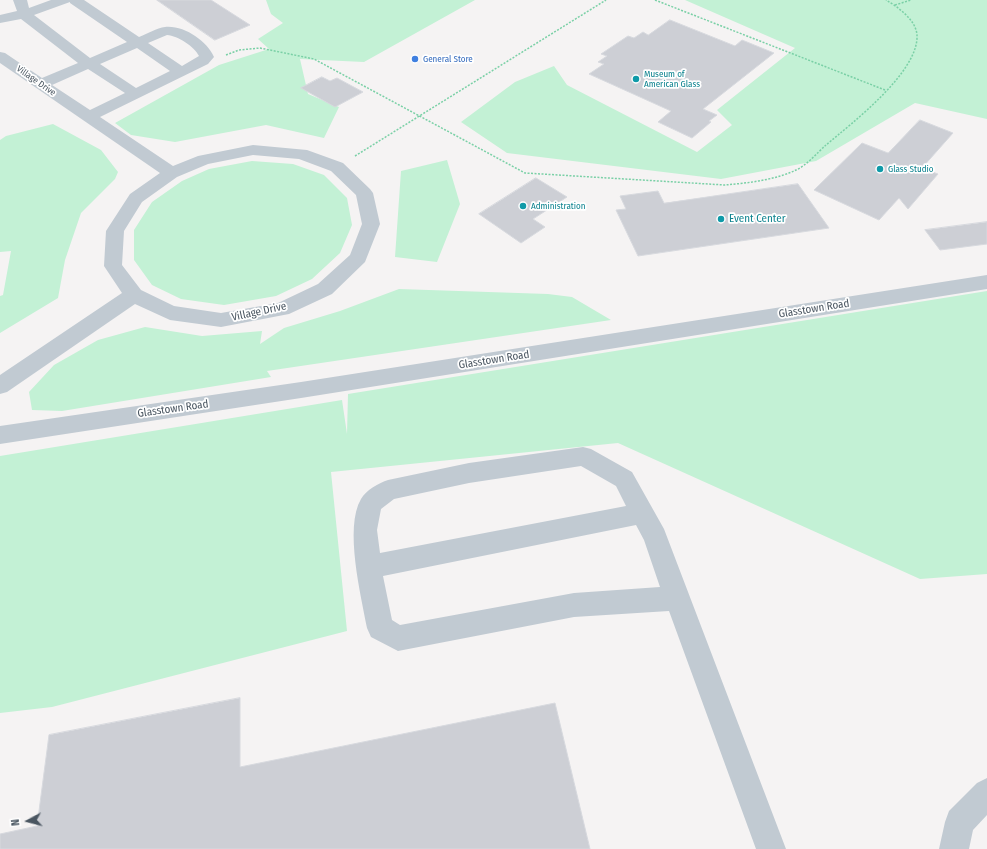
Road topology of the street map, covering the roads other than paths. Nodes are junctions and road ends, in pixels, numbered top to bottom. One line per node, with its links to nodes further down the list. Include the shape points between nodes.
1 (20, 0): 4 (street)
2 (64, 0): 4 (street)
3 (74, 0): 6 (street)
4 (24, 14): 5 (street); 8 (street)
5 (0, 19)
6 (136, 42): 8 (street); 9 (street); 9 (street, via 165,31 172,31 206,52 207,57 203,61)
7 (0, 56): 10 (street, Village Drive)
8 (88, 63): 10 (street); 11 (street)
9 (181, 72): 11 (street)
10 (40, 84): 12 (street, Village Drive)
11 (136, 94): 12 (street)
12 (88, 117): 13 (street, Village Drive)
13 (171, 173): 15 (street, Village Drive, via 136,198 115,231 114,266); 15 (street, Village Drive, via 204,160 254,150 301,154 337,167 364,193 371,224 358,258 325,289 282,309 220,320 170,313)
14 (987, 282): 17 (street, Glasstown Road)
15 (134, 296): 16 (street)
16 (0, 386)
17 (0, 435)
18 (642, 513): 19 (street); 19 (street, via 624,479 583,456 469,473 388,490 370,504 365,530); 20 (street, via 655,537)
19 (369, 567): 20 (street, via 380,628 398,638 420,636 574,605)
20 (677, 598): 22 (street)
21 (987, 793): 23 (street, via 960,822)
22 (771, 849)
23 (954, 849)

